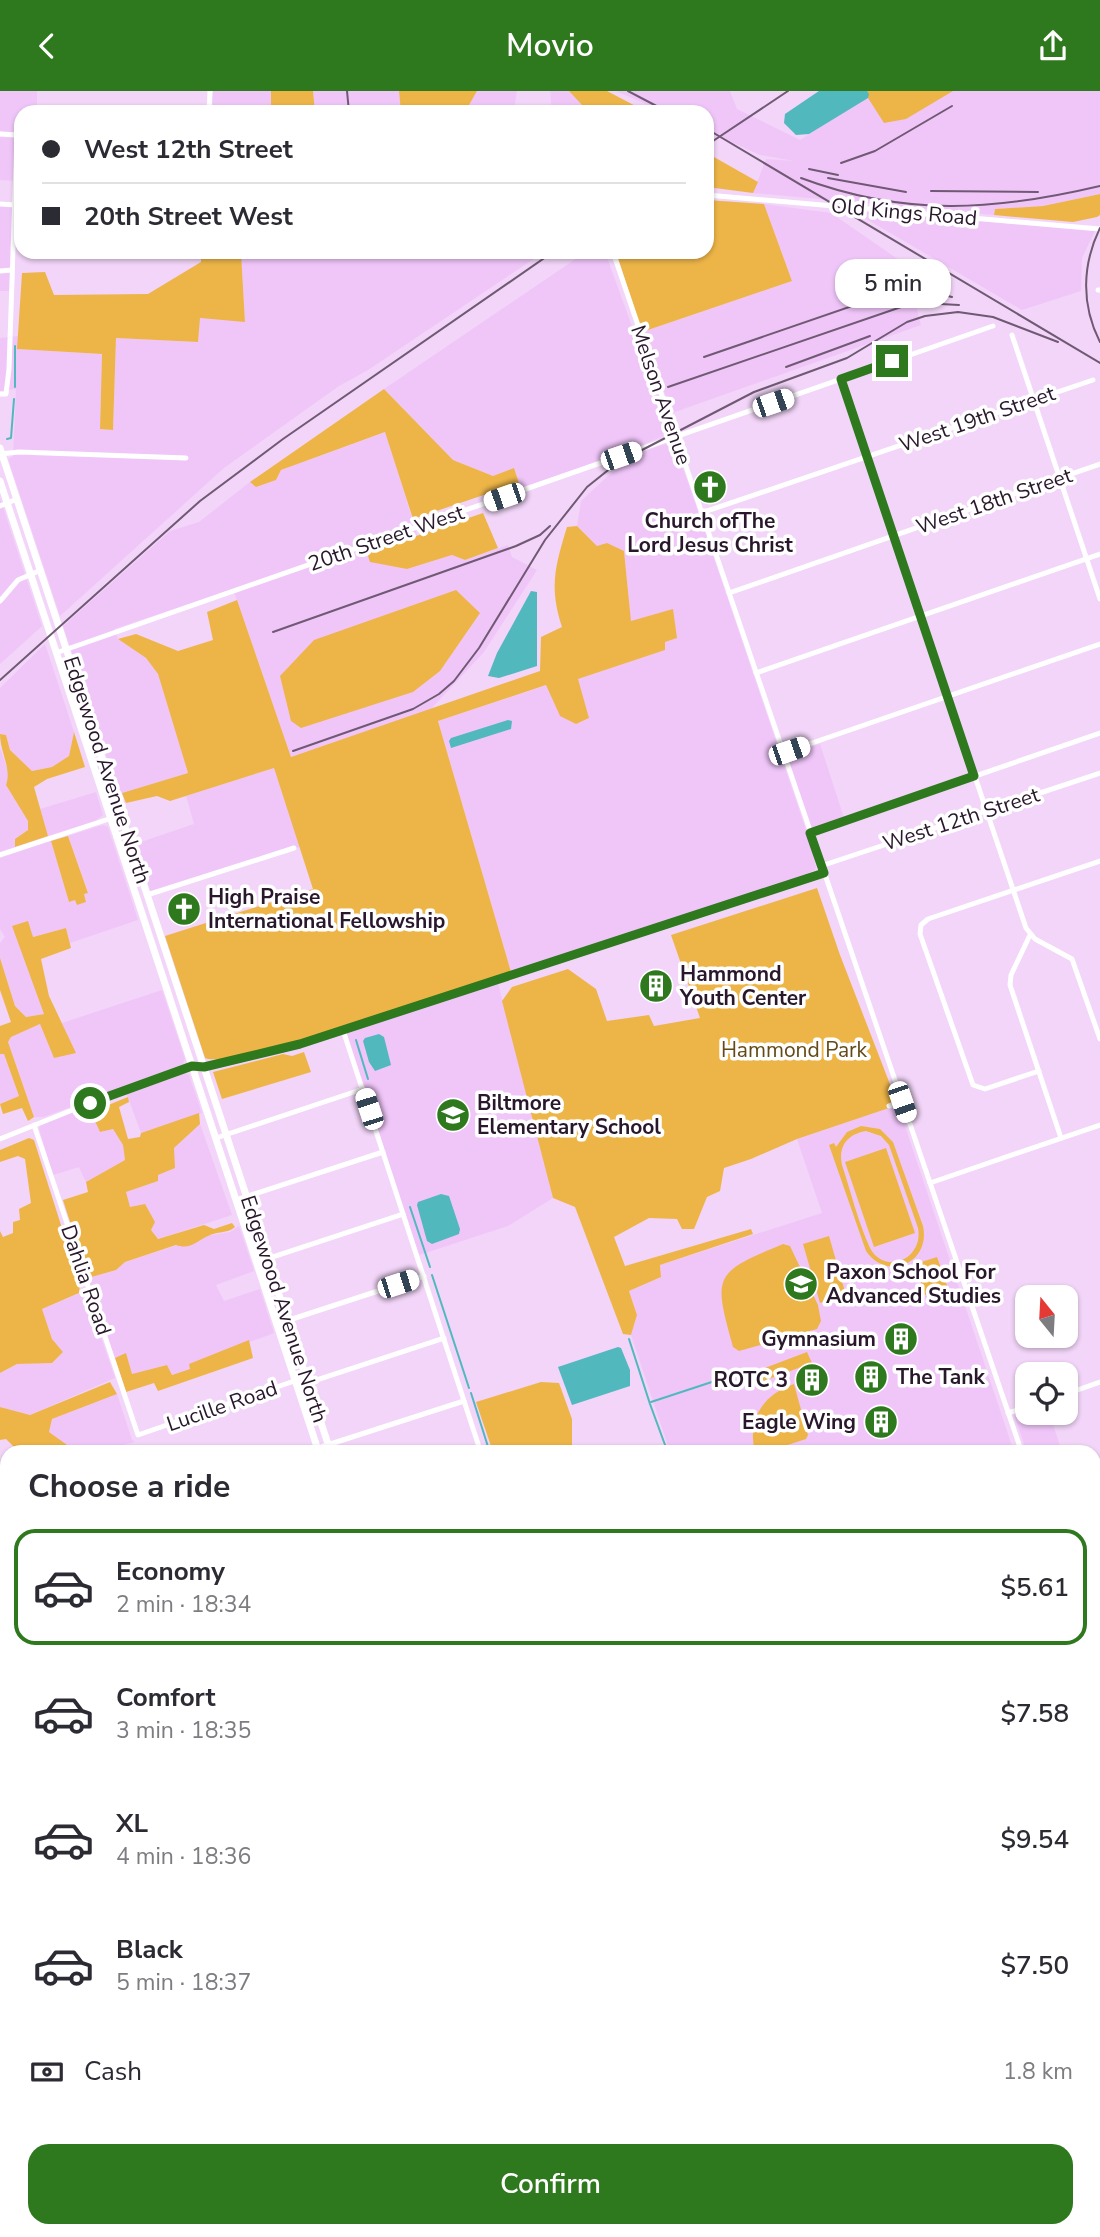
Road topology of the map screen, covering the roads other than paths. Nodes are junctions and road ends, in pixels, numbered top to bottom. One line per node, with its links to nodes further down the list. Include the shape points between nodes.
1 (714, 196): 2 (street, Old Kings Road)
2 (1100, 229)
3 (14, 238): 5 (street)
4 (615, 259): 13 (street, Melson Avenue)
5 (12, 270): 6 (street); 11 (street)
6 (0, 271)
7 (993, 326): 9 (street, 20th Street West)
8 (1012, 335): 12 (street)
9 (841, 379): 13 (street, 20th Street West); 15 (street)
10 (1093, 380): 12 (street, West 19th Street)
11 (3, 394)
12 (1034, 399): 15 (street, West 19th Street); 18 (street)
13 (675, 437): 22 (street, Melson Avenue); 33 (street, 20th Street West)
14 (1, 452): 16 (street); 20 (main road, Edgewood Avenue North)
15 (867, 457): 22 (street, West 19th Street); 23 (street)
16 (186, 458)
17 (1100, 464): 18 (street, West 18th Street)
18 (1060, 478): 23 (street, West 18th Street); 25 (street)
19 (0, 481): 21 (main road, Edgewood Avenue North)
20 (17, 499): 21 (street); 26 (main road, Edgewood Avenue North)
21 (4, 504): 27 (main road, Edgewood Avenue North)
22 (701, 513): 28 (street, Melson Avenue)
23 (894, 536): 28 (street, West 18th Street); 31 (street)
24 (1100, 554): 25 (street)
25 (1087, 559): 29 (street); 31 (street)
26 (41, 570): 27 (street); 33 (main road, Edgewood Avenue North)
27 (31, 573): 30 (street, via 18,580); 34 (main road, Edgewood Avenue North)
28 (729, 593): 35 (street, Melson Avenue)
29 (1100, 599)
30 (0, 601)
31 (922, 616): 35 (street); 36 (street)
32 (1100, 644): 36 (street)
33 (66, 649): 34 (street, 20th Street West); 42 (main road, Edgewood Avenue North)
34 (56, 653): 43 (main road, Edgewood Avenue North)
35 (756, 673): 38 (street, Melson Avenue)
36 (948, 697): 38 (street); 40 (street)
37 (1100, 733): 40 (street, West 12th Street)
38 (783, 753): 44 (street, Melson Avenue)
39 (1100, 773): 41 (street, West 12th Street)
40 (974, 776): 41 (street); 44 (street, West 12th Street)
41 (986, 811): 48 (street, West 12th Street); 50 (street)
42 (121, 815): 43 (street); 51 (main road, Edgewood Avenue North)
43 (111, 818): 46 (street); 54 (main road, Edgewood Avenue North)
44 (810, 833): 48 (street, Melson Avenue)
45 (294, 848): 51 (street)
46 (0, 855)
47 (1100, 861): 50 (street)
48 (821, 866): 49 (street, Melson Avenue)
49 (824, 873): 55 (street); 61 (street, Melson Avenue)
50 (1013, 890): 52 (street); 59 (street, via 928,919 920,934 976,1088)
51 (148, 895): 53 (main road, Edgewood Avenue North)
52 (1030, 935): 56 (street, via 1072,959); 59 (street, via 1009,980)
53 (162, 940): 54 (street); 58 (main road, Edgewood Avenue North)
54 (152, 943): 57 (main road, Edgewood Avenue North)
55 (343, 1030): 58 (street); 60 (street)
56 (1100, 1039)
57 (192, 1066): 58 (street); 63 (street); 66 (main road, Edgewood Avenue North)
58 (204, 1067): 65 (main road, Edgewood Avenue North)
59 (1039, 1071): 67 (street)
60 (362, 1089): 65 (street); 69 (street)
61 (902, 1102): 62 (street); 70 (street, Melson Avenue)
62 (889, 1106)
63 (34, 1125): 68 (street); 87 (street, Dahlia Road)
64 (1100, 1125): 67 (street)
65 (226, 1135): 66 (street); 71 (main road, Edgewood Avenue North)
66 (216, 1138): 72 (main road, Edgewood Avenue North)
67 (1061, 1138): 70 (street)
68 (0, 1139)
69 (383, 1152): 71 (street); 73 (street)
70 (930, 1183): 86 (street, Melson Avenue)
71 (247, 1196): 72 (street); 74 (main road, Edgewood Avenue North)
72 (236, 1200): 75 (main road, Edgewood Avenue North)
73 (403, 1214): 74 (street); 76 (street)
74 (267, 1259): 75 (street); 77 (main road, Edgewood Avenue North)
75 (257, 1262): 78 (main road, Edgewood Avenue North)
76 (424, 1276): 77 (street); 79 (street)
77 (287, 1320): 78 (street); 80 (main road, Edgewood Avenue North)
78 (277, 1324): 82 (main road, Edgewood Avenue North)
79 (444, 1338): 80 (street, Lucille Road); 84 (street)
80 (307, 1380): 82 (street, Lucille Road); 89 (main road, Edgewood Avenue North)
81 (1100, 1382): 83 (street)
82 (297, 1383): 87 (street, Lucille Road); 88 (main road, Edgewood Avenue North)
83 (1078, 1390)
84 (464, 1401): 90 (street); 91 (street)
85 (1015, 1411): 86 (street)
86 (1008, 1413): 92 (street, Melson Avenue)
87 (138, 1435)
88 (317, 1445)
89 (329, 1445)
90 (341, 1445)
91 (478, 1445)
92 (1018, 1445)

